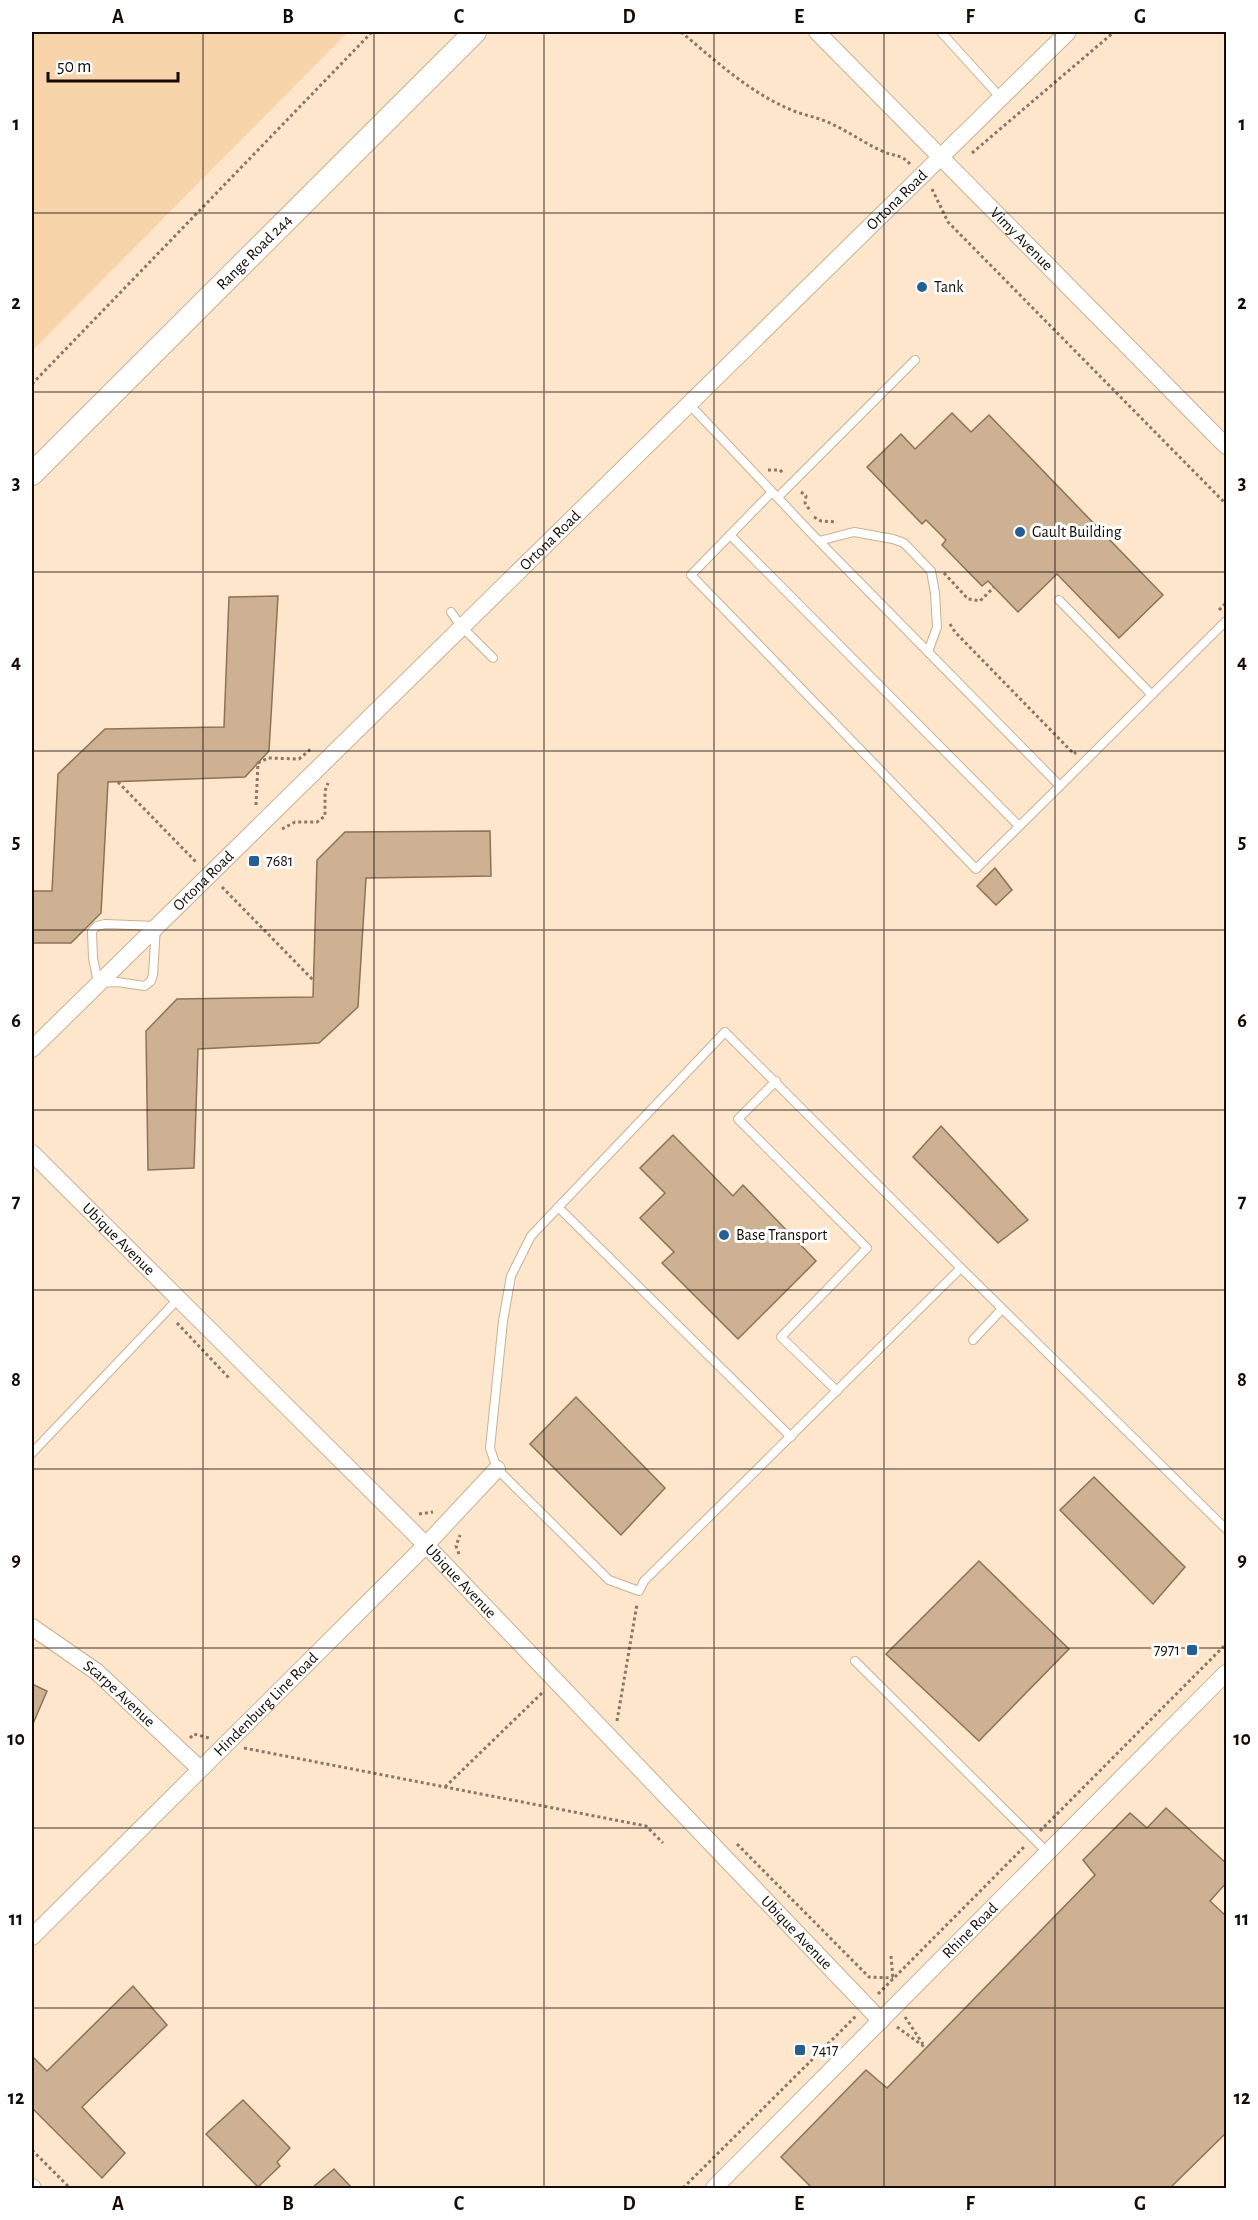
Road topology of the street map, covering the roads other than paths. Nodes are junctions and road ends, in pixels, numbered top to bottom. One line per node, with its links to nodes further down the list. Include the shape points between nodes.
1 (475, 32): 10 (street, Range Road 244)
2 (817, 32): 6 (street, Vimy Avenue)
3 (941, 32): 5 (lane)
4 (1068, 32): 5 (street, Ortona Road)
5 (1000, 97): 6 (street, Ortona Road)
6 (939, 157): 8 (street, Ortona Road); 9 (street, Vimy Avenue)
7 (915, 360): 11 (lane, via 793,483)
8 (688, 403): 11 (lane); 17 (street, Ortona Road)
9 (1227, 446)
10 (33, 469)
11 (775, 495): 12 (lane); 13 (lane)
12 (730, 535): 22 (lane); 22 (lane, via 691,575 976,869)
13 (819, 541): 18 (lane); 18 (lane, via 854,532 904,543 931,571 937,627)
14 (1059, 600): 20 (lane)
15 (451, 612): 17 (lane)
16 (1227, 621): 20 (lane)
17 (461, 626): 19 (lane); 23 (street, Ortona Road)
18 (928, 652): 21 (lane)
19 (493, 658)
20 (1152, 695): 21 (lane)
21 (1060, 786): 22 (lane)
22 (1019, 826)
23 (156, 926): 24 (street, Ortona Road); 24 (lane, via 151,981 145,986); 24 (lane, via 97,926 92,931 92,947)
24 (98, 983): 25 (street, Ortona Road)
25 (32, 1049)
26 (776, 1081): 28 (lane, via 725,1032); 29 (lane); 33 (lane, via 738,1119 867,1248 781,1337)
27 (32, 1153): 30 (street, Ubique Avenue)
28 (558, 1207): 34 (lane); 36 (lane, via 531,1236 511,1276 490,1448)
29 (961, 1269): 31 (lane); 33 (lane)
30 (179, 1298): 35 (lane); 38 (street, Ubique Avenue)
31 (1002, 1309): 32 (lane); 37 (lane)
32 (973, 1340)
33 (837, 1391): 34 (lane)
34 (790, 1437): 36 (lane, via 644,1581 639,1591 609,1580)
35 (32, 1454)
36 (497, 1469): 38 (street, Hindenburg Line Road)
37 (1227, 1529)
38 (426, 1545): 42 (street, Hindenburg Line Road); 45 (street, Ubique Avenue, via 860,2010)
39 (32, 1627): 42 (street, Scarpe Avenue, via 97,1672)
40 (855, 1661): 43 (lane)
41 (1227, 1673): 43 (street, Rhine Road)
42 (200, 1769): 44 (street, Hindenburg Line Road)
43 (1048, 1853): 45 (street, Rhine Road)
44 (32, 1937)
45 (881, 2021): 46 (street, Rhine Road)
46 (714, 2188)

